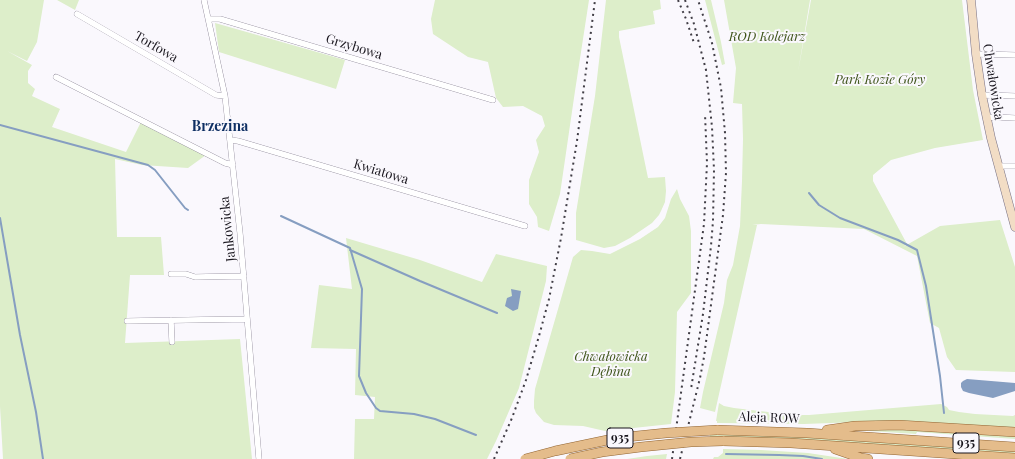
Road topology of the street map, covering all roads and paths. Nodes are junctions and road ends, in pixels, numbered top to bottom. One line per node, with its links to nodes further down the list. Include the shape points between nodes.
1 (204, 0): 4 (street, Jankowicka)
2 (971, 0): 5 (main road, Chwałowicka)
3 (77, 14): 9 (street, Torfowa, via 216,95)
4 (209, 19): 9 (street, Jankowicka); 11 (street, Grzybowa, via 220,19)
5 (976, 54): 6 (street); 8 (main road, Chwałowicka)
6 (1015, 55)
7 (56, 76): 15 (street)
8 (982, 95): 10 (street); 12 (main road, Chwałowicka)
9 (225, 96): 14 (street, Jankowicka)
10 (1015, 96)
11 (493, 100)
12 (986, 118): 13 (street); 16 (main road, Chwałowicka)
13 (1015, 118)
14 (230, 140): 15 (street, Jankowicka); 19 (street, Kwiatowa)
15 (233, 165): 22 (street, Jankowicka)
16 (999, 166): 17 (street); 18 (main road, Chwałowicka)
17 (1015, 166)
18 (1013, 213): 20 (main road, Chwałowicka)
19 (525, 226)
20 (1015, 227)
21 (171, 274): 22 (street, via 195,277)
22 (244, 276): 23 (street, Jankowicka)
23 (247, 319): 24 (street); 32 (street, Jankowicka)
24 (171, 320): 25 (street); 26 (street)
25 (127, 321)
26 (172, 342)
27 (1015, 432): 28 (main road, via 884,425 855,426)
28 (807, 433): 30 (main road, Aleja ROW / 935); 33 (main road, Aleja ROW / 935, bridge, via 717,430 666,433 617,438)
29 (824, 445): 31 (main road, Aleja ROW / 935); 34 (main road, Aleja ROW / 935, bridge, via 691,442 602,452); 35 (main road)
30 (1015, 447)
31 (1015, 458)
32 (259, 459)
33 (525, 459)
34 (570, 459)
35 (868, 459)

